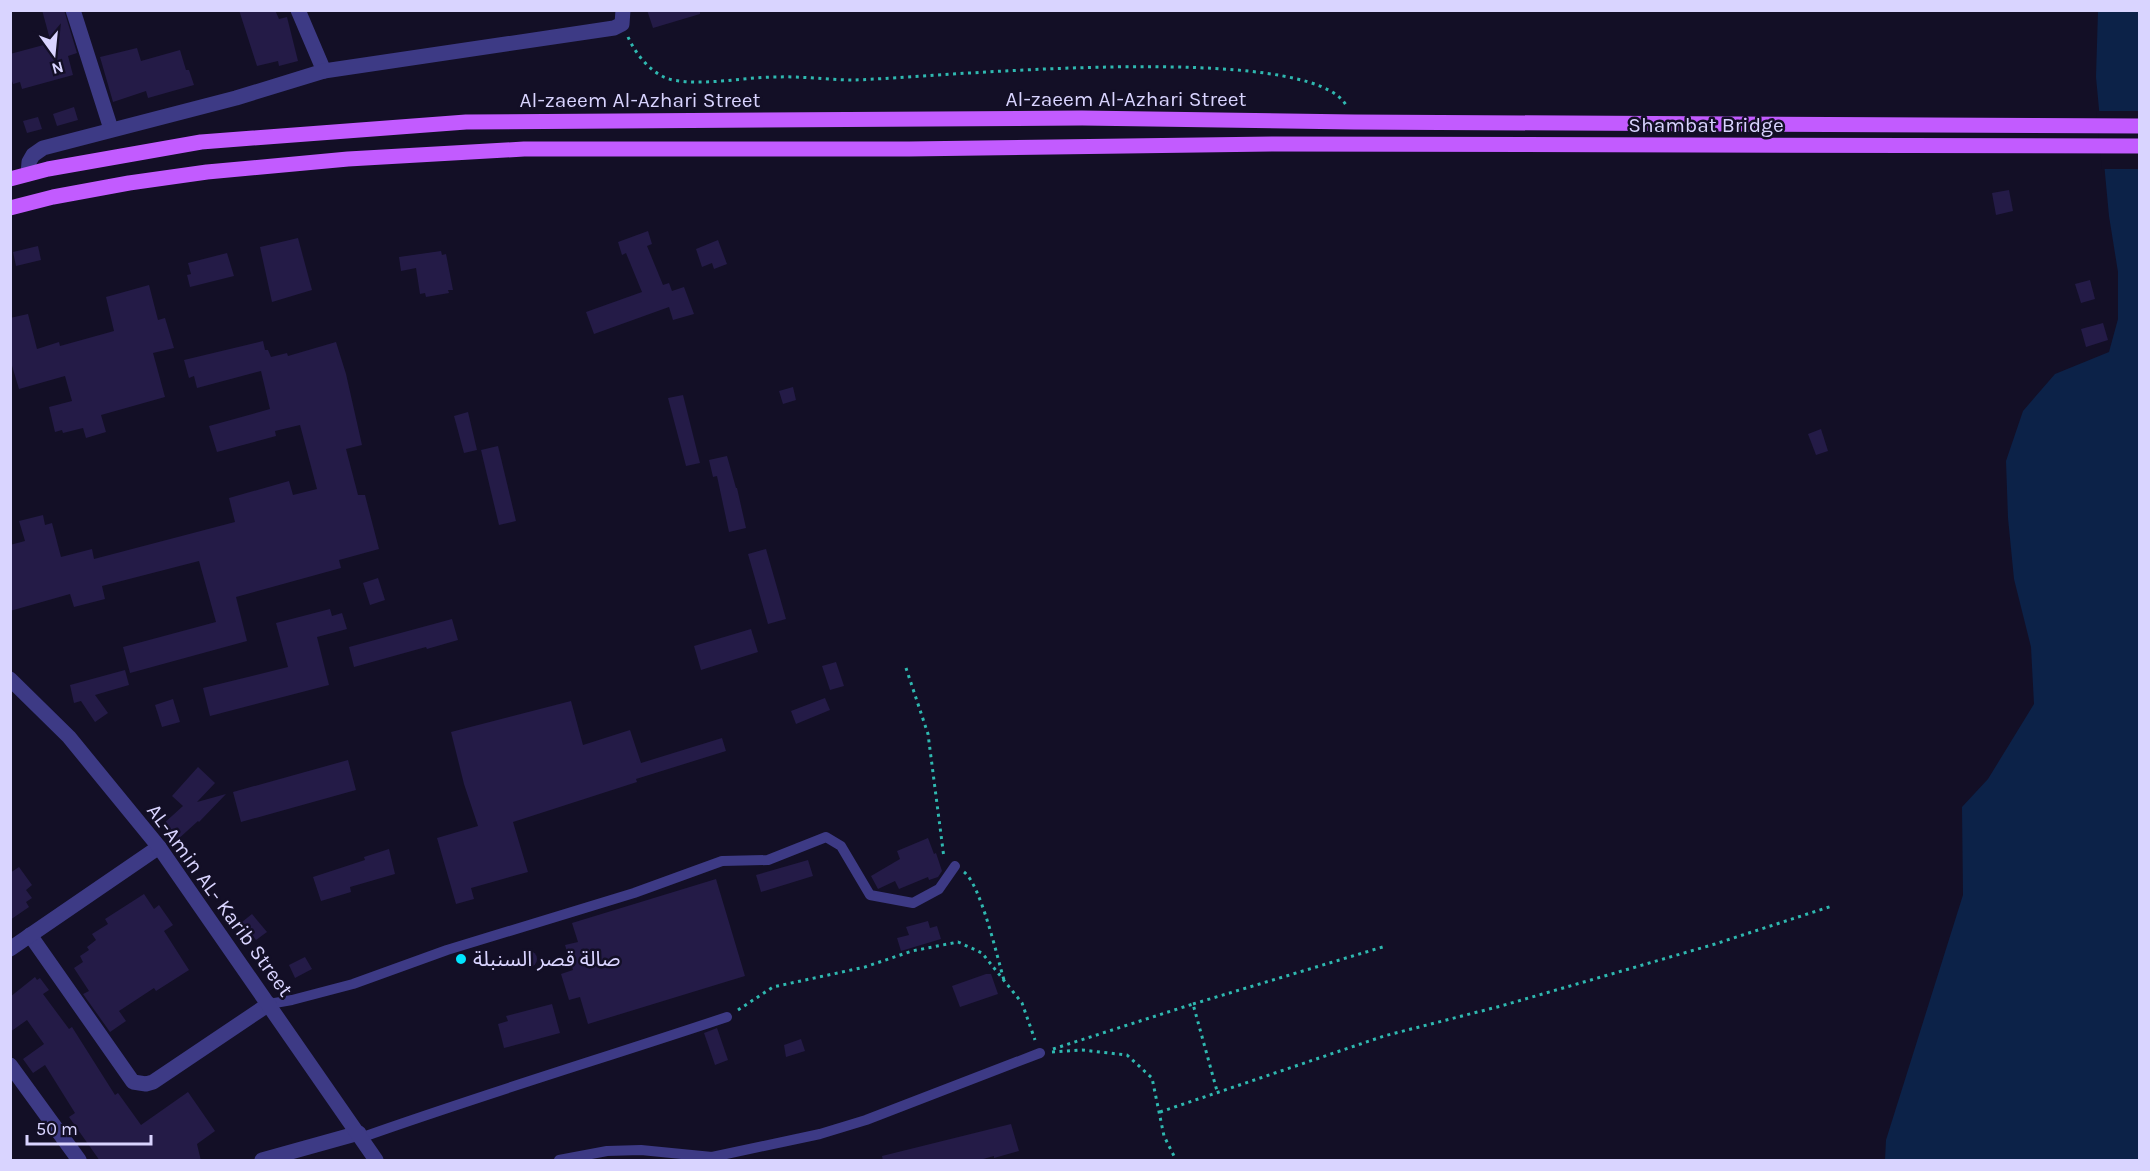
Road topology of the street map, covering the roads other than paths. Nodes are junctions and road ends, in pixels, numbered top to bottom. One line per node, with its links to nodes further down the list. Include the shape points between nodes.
1 (73, 10): 7 (street)
2 (298, 10): 4 (street)
3 (622, 17): 4 (street, via 614,28)
4 (324, 71): 7 (street)
5 (1274, 122): 6 (main road, Shambat Bridge); 9 (main road, Al-zaeem Al-Azhari Street, via 1048,118 466,122 201,142)
6 (2139, 126)
7 (111, 129): 9 (street, via 44,148 33,154)
8 (2139, 146): 11 (main road, Shambat Bridge, via 1273,144 524,149 406,154 207,172 96,189)
9 (28, 174): 10 (main road, Al-zaeem Al-Azhari Street)
10 (10, 179)
11 (10, 208)
12 (10, 679): 13 (street, AL-Amin AL- Karib Street, via 69,737)
13 (159, 847): 15 (street); 17 (street, AL-Amin AL- Karib Street)
14 (956, 866): 17 (lane, via 939,889 913,903 870,895 841,846 826,837 768,860 722,861 353,984)
15 (30, 935): 16 (street); 17 (street, via 133,1082 153,1082)
16 (10, 949)
17 (269, 1004): 21 (street, AL-Amin AL- Karib Street)
18 (727, 1017): 21 (lane)
19 (1040, 1053): 22 (lane, via 866,1120)
20 (14, 1074): 23 (street)
21 (359, 1135): 24 (street); 25 (street, AL-Amin AL- Karib Street)
22 (712, 1159): 26 (lane, via 641,1150 607,1151)
23 (79, 1161)
24 (262, 1161)
25 (376, 1161)
26 (559, 1161)

